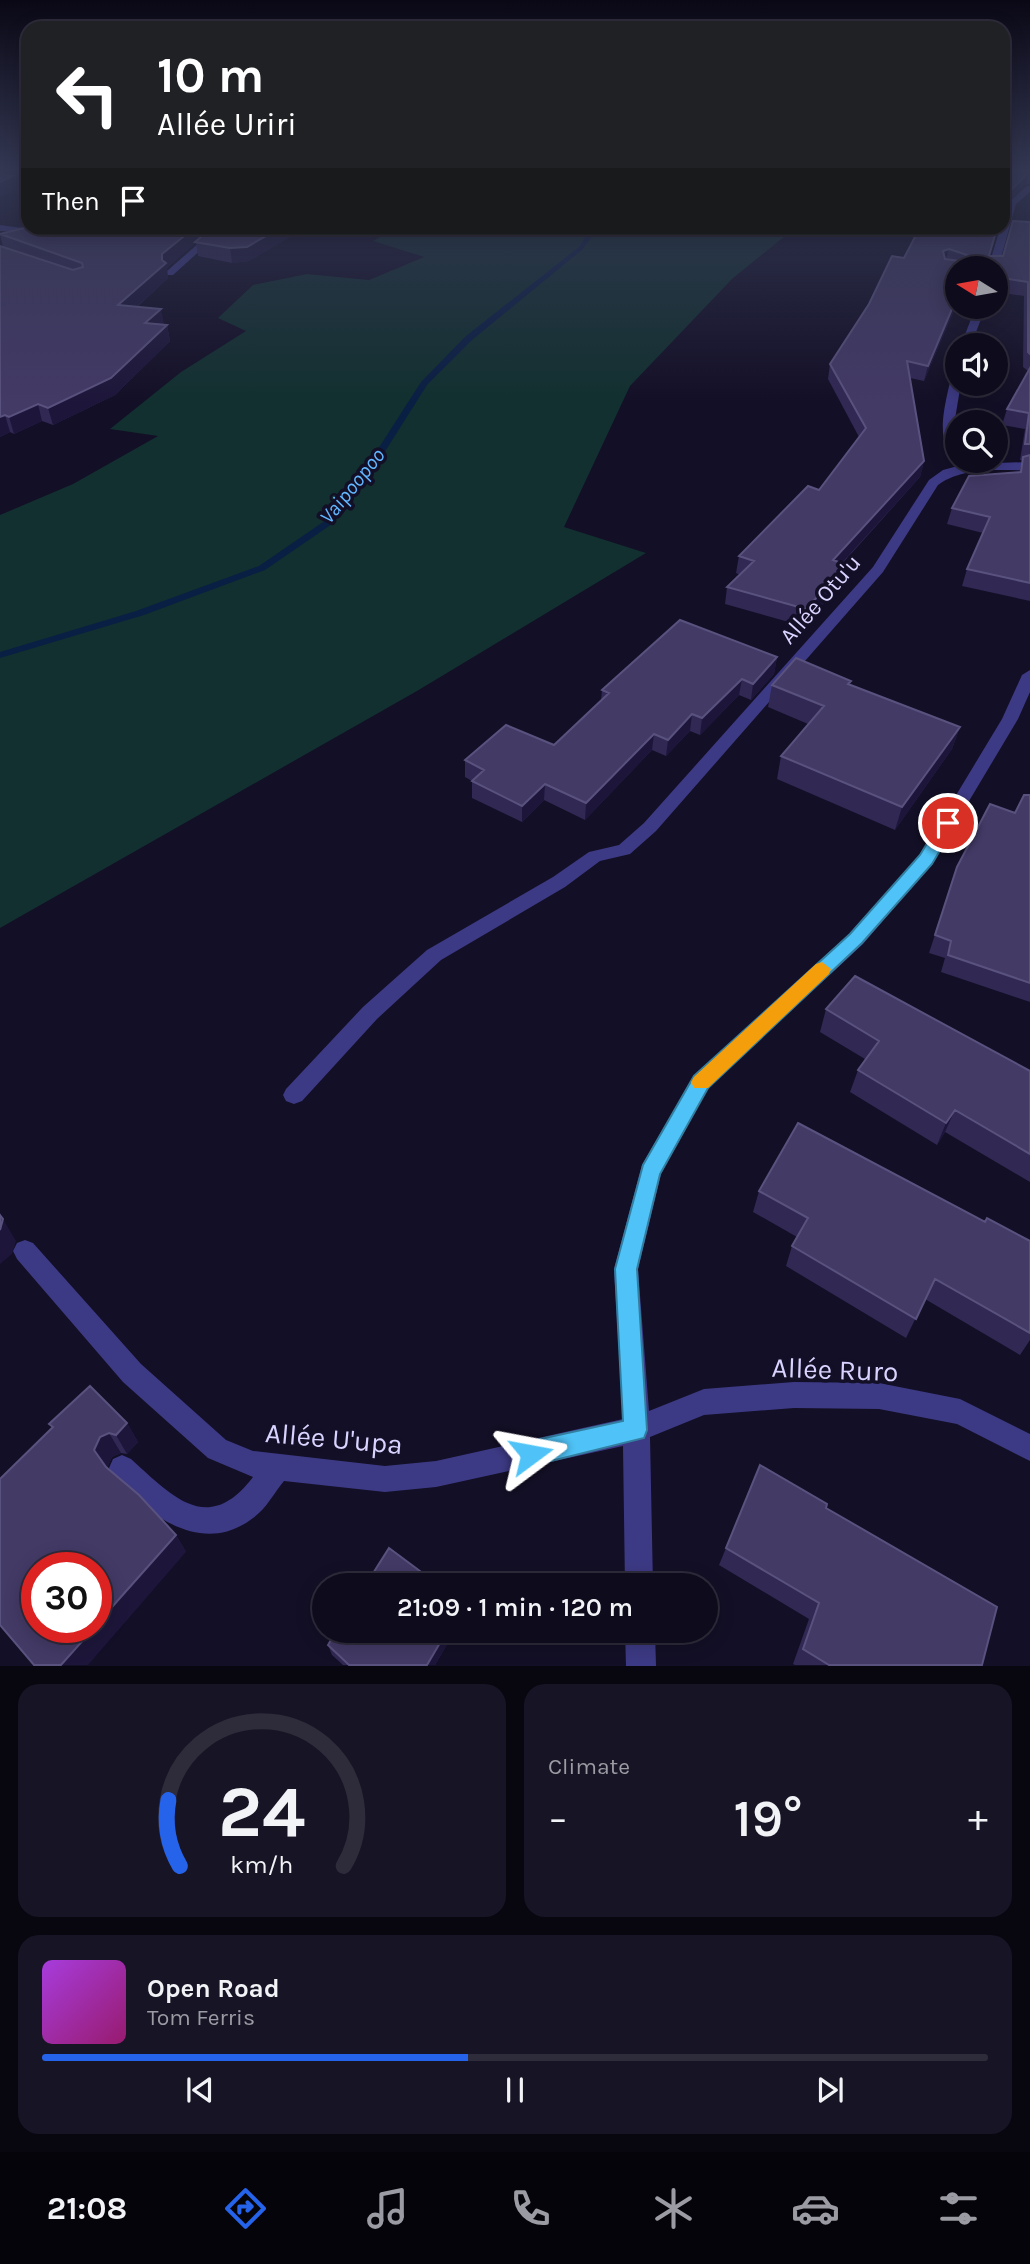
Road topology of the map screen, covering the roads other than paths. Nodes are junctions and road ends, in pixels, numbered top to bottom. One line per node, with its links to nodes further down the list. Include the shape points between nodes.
1 (199, 248): 2 (street)
2 (170, 273)
3 (1008, 465): 4 (street, Allée Otu'u)
4 (1030, 466)
5 (947, 473): 7 (street, Allée Otu'u, via 933,484 878,569 650,827 624,850 595,856 434,956 370,1013)
6 (1030, 675): 9 (street, via 1010,719 926,859 856,939 701,1082 650,1172 626,1269)
7 (294, 1095)
8 (25, 1251): 11 (street, Allée U'upa, via 132,1373 217,1449 253,1465)
9 (635, 1430): 10 (street, Allée Ruro, via 704,1402 794,1395 879,1396 960,1412); 11 (street, Allée U'upa, via 436,1474 385,1479); 13 (street)
10 (1030, 1448)
11 (278, 1467): 12 (street, via 241,1511 218,1520 193,1520 160,1504)
12 (122, 1468)
13 (639, 1573)
14 (640, 1643): 15 (street)
15 (641, 1665)

